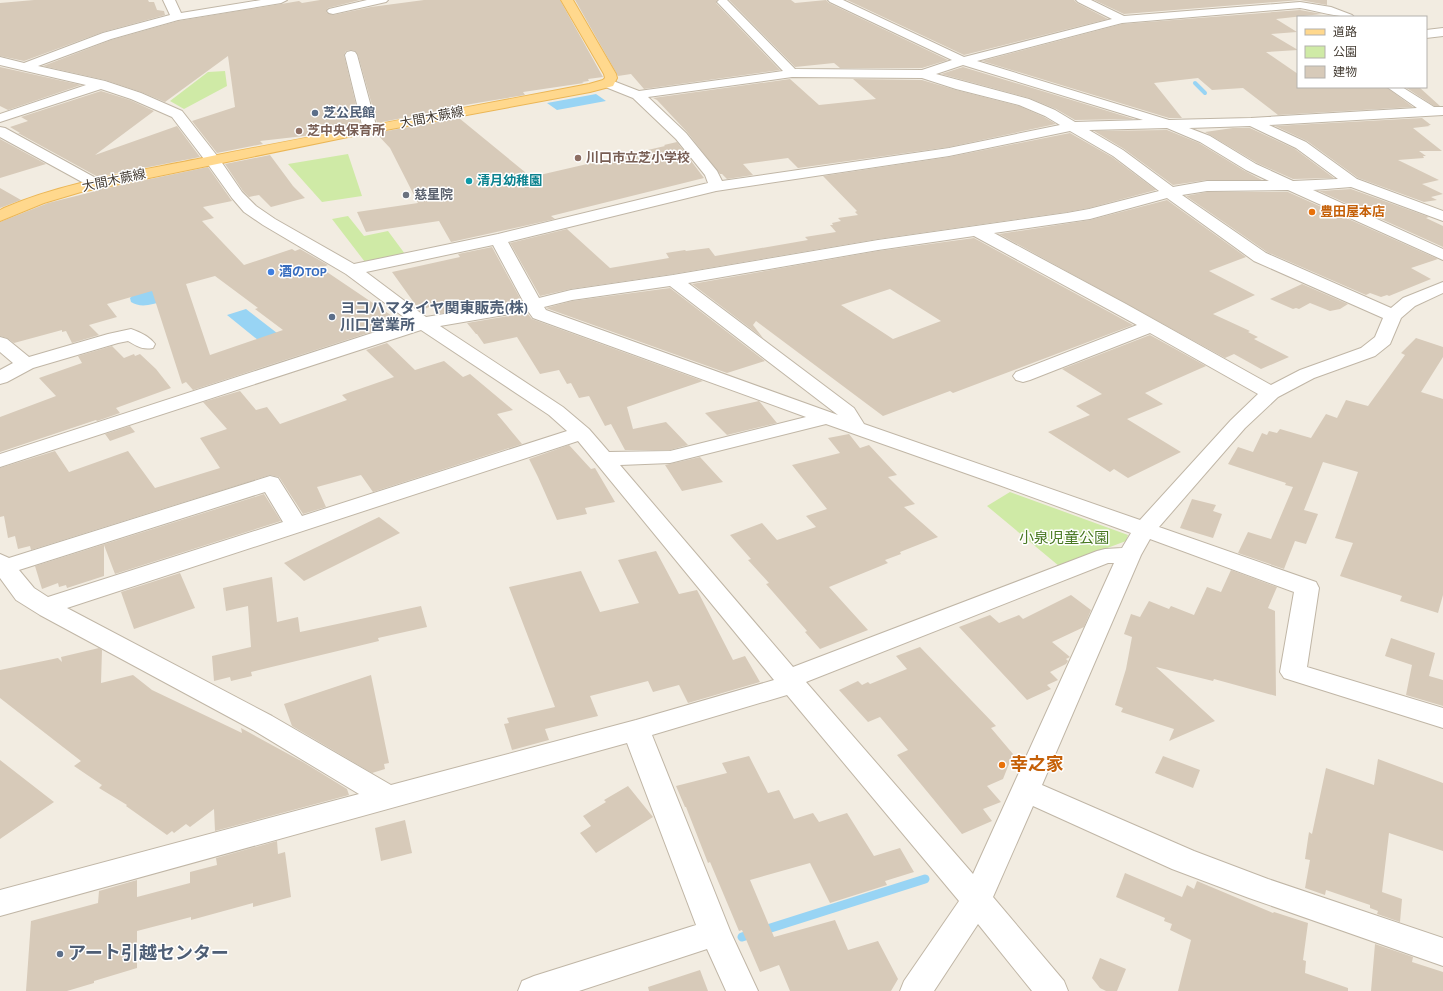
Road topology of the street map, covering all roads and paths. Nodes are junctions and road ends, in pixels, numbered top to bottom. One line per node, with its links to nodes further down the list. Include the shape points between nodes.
1 (169, 0): 12 (street)
2 (281, 0): 12 (street)
3 (382, 0): 10 (street)
4 (567, 0): 23 (main road, via 610,74)
5 (834, 0): 18 (street)
6 (1082, 0): 13 (street)
7 (1307, 0): 9 (street)
8 (723, 2): 20 (street)
9 (1331, 10): 11 (street); 13 (street, via 1300,5)
10 (333, 11)
11 (1346, 16)
12 (177, 17): 19 (street, via 108,36)
13 (1122, 20): 18 (street)
14 (1443, 32): 15 (street)
15 (1427, 34)
16 (351, 55): 32 (street)
17 (0, 61): 19 (street)
18 (963, 61): 22 (street); 30 (street)
19 (25, 67): 21 (street); 24 (street)
20 (792, 73): 22 (street); 26 (street)
21 (0, 74)
22 (922, 74): 31 (street, via 1024,102)
23 (608, 83): 26 (street); 32 (main road, 大間木蕨線)
24 (100, 84): 28 (street); 34 (street, via 177,114)
25 (1395, 88): 27 (street)
26 (638, 94): 38 (street, via 681,136 712,174)
27 (1437, 111): 29 (street)
28 (0, 118)
29 (1251, 122): 30 (street); 35 (street, via 1301,145)
30 (1169, 124): 31 (street); 37 (street, via 1205,139 1251,167)
31 (1074, 126): 38 (street, via 944,153); 39 (street, via 1118,154)
32 (370, 129): 34 (main road, 大間木蕨線)
33 (0, 131): 36 (street)
34 (213, 160): 36 (main road, 大間木蕨線); 45 (street, via 250,209)
35 (1352, 182): 37 (street); 41 (street)
36 (98, 184): 40 (main road, 大間木蕨線, via 45,197)
37 (1289, 185): 39 (street, via 1207,186); 44 (street)
38 (716, 186): 43 (street)
39 (1169, 193): 42 (street, via 1090,214); 49 (street, via 1260,257)
40 (0, 216)
41 (1443, 216)
42 (977, 231): 46 (street, via 871,246); 51 (street)
43 (498, 239): 45 (street); 48 (street)
44 (1443, 255)
45 (352, 270): 50 (street)
46 (673, 280): 48 (street, via 571,295); 59 (street, via 847,412)
47 (1443, 287): 49 (street, via 1409,302)
48 (533, 305): 50 (street); 58 (street, via 539,314)
49 (1393, 316): 57 (street, via 1383,340 1368,352 1307,374)
50 (423, 323): 60 (street, via 556,411); 62 (street)
51 (1151, 326): 55 (street); 57 (street)
52 (0, 343): 54 (street)
53 (146, 344): 54 (street, via 131,335)
54 (26, 364): 56 (street)
55 (1023, 376)
56 (0, 378)
57 (1271, 393): 64 (street, via 1238,424)
58 (827, 418): 59 (street); 61 (street, via 670,457)
59 (856, 428): 64 (street)
60 (582, 433): 61 (street); 63 (street)
61 (603, 459): 68 (street)
62 (0, 461)
63 (296, 525): 66 (street, via 270,483); 67 (street)
64 (1144, 530): 65 (street); 69 (street, via 1307,588 1293,672)
65 (1129, 555): 68 (street, via 1105,556); 71 (street)
66 (2, 565): 67 (street, via 26,594)
67 (46, 606): 72 (street, via 199,688 355,776)
68 (789, 682): 70 (street); 73 (street)
69 (1443, 718)
70 (636, 730): 72 (street); 75 (street)
71 (1025, 790): 73 (street); 76 (street, via 1183,860)
72 (388, 798): 74 (street)
73 (977, 899): 79 (street); 80 (street)
74 (0, 903)
75 (715, 933): 77 (street); 78 (street)
76 (1443, 952)
77 (534, 991)
78 (742, 991)
79 (916, 991)
80 (1052, 991)

